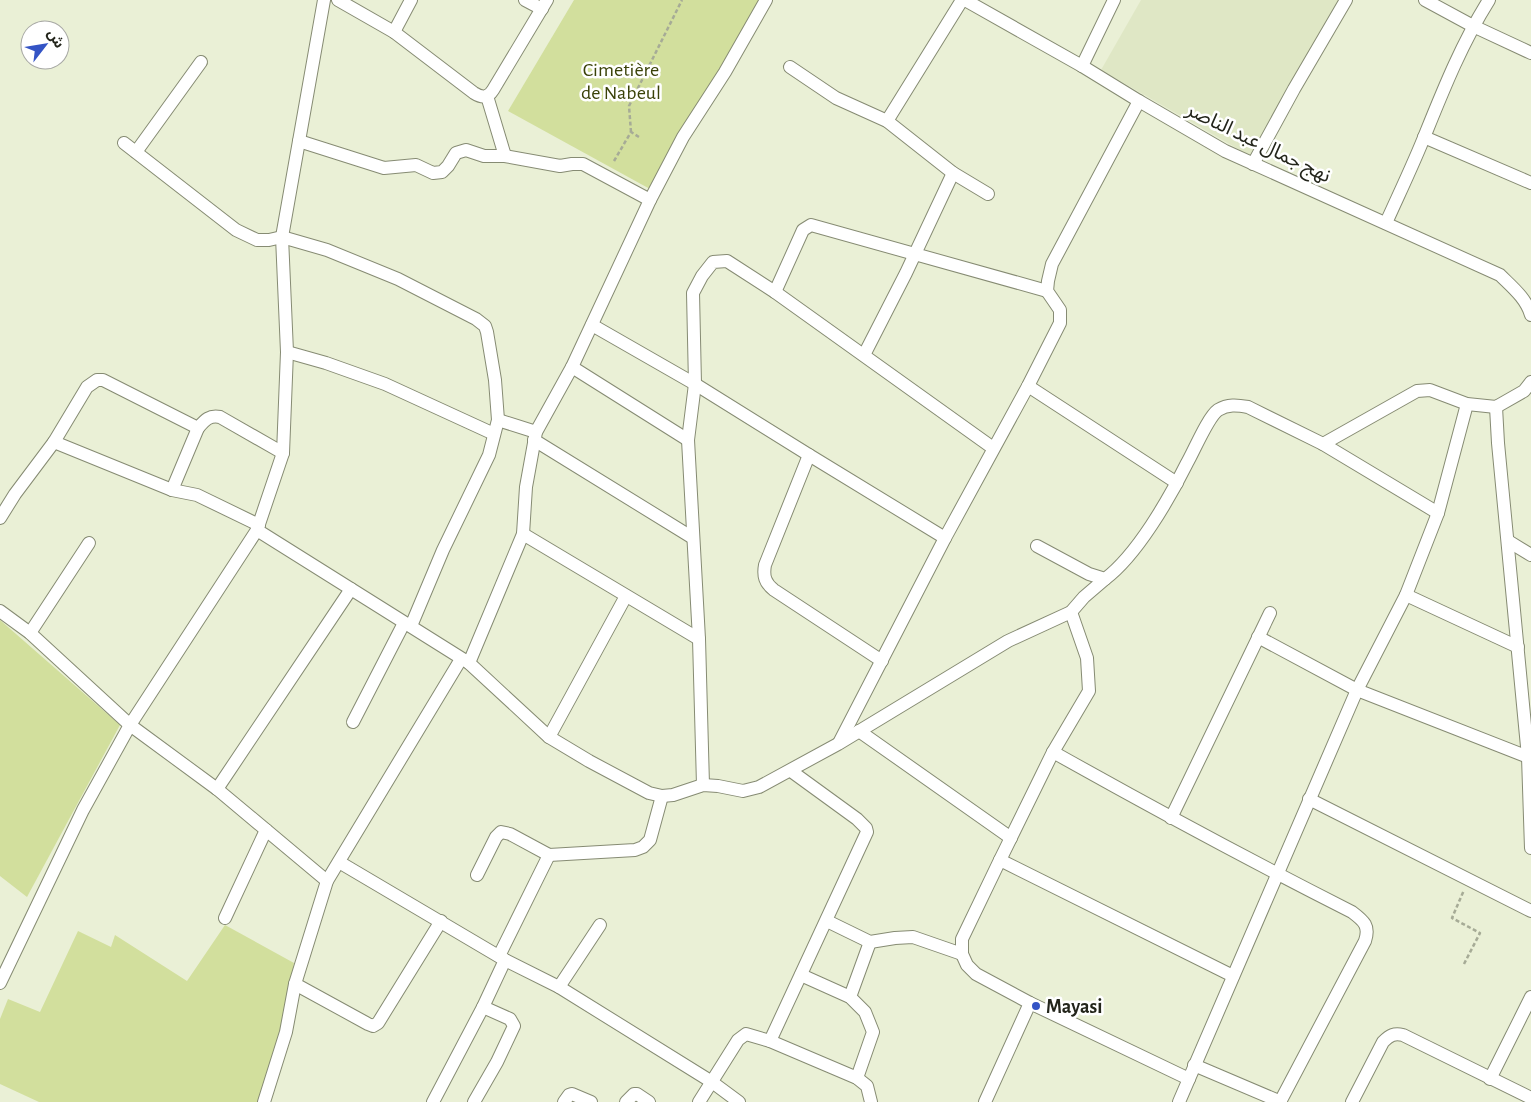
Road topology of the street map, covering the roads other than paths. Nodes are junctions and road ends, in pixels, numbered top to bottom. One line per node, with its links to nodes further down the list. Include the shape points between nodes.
1 (324, 0): 22 (street)
2 (338, 0): 13 (street)
3 (411, 0): 13 (street)
4 (525, 0): 11 (street)
5 (766, 0): 30 (street, via 725,72 682,137)
6 (963, 0): 16 (street, نهج جمال عبد الناصر); 20 (street)
7 (1114, 0): 16 (street)
8 (1346, 0): 26 (street)
9 (1425, 0): 12 (street)
10 (1489, 0): 12 (street)
11 (545, 5): 18 (street)
12 (1473, 26): 14 (street); 21 (street, via 1448,75)
13 (394, 32): 18 (street, via 479,96)
14 (1531, 53)
15 (201, 62): 24 (street)
16 (1082, 66): 19 (street, نهج جمال عبد الناصر)
17 (790, 67): 20 (street, via 836,98)
18 (487, 96): 25 (street)
19 (1139, 101): 26 (street, نهج جمال عبد الناصر); 34 (street, via 1052,264)
20 (887, 122): 27 (street)
21 (1424, 137): 28 (street); 31 (street)
22 (299, 141): 25 (street, via 384,168 416,166 433,172 442,172 456,154 466,150 484,156); 32 (street)
23 (124, 143): 24 (street)
24 (136, 152): 32 (street, via 236,230 257,240)
25 (505, 156): 30 (street, via 560,166 583,164)
26 (1253, 164): 31 (street, نهج جمال عبد الناصر)
27 (953, 173): 29 (street); 33 (street)
28 (1531, 183)
29 (988, 194)
30 (650, 200): 37 (street)
31 (1386, 223): 36 (street, نهج جمال عبد الناصر, via 1500,275 1519,293)
32 (282, 237): 38 (street); 46 (street, via 361,263 481,323 490,346)
33 (914, 255): 34 (street); 35 (street, via 811,225 803,230); 39 (street)
34 (1047, 291): 43 (street, via 1060,310 1060,323)
35 (775, 292): 39 (street); 42 (street, via 727,261 713,262 693,292)
36 (1530, 310)
37 (592, 324): 40 (street); 42 (street)
38 (287, 352): 48 (street, via 385,384); 54 (street)
39 (864, 355): 53 (street)
40 (572, 367): 49 (street); 50 (street)
41 (1531, 382): 45 (street, via 1524,391)
42 (695, 384): 50 (street); 55 (street)
43 (1028, 386): 53 (street); 56 (street)
44 (1468, 404): 45 (street); 52 (street, via 1430,390 1417,391); 58 (street)
45 (1496, 407): 64 (street)
46 (498, 420): 48 (street); 49 (street)
47 (198, 428): 51 (street, via 103,380 97,380 87,387); 54 (street, via 208,418 220,417); 57 (street)
48 (494, 434): 75 (street, via 489,455)
49 (535, 436): 61 (street, via 526,487); 62 (street)
50 (688, 440): 62 (street)
51 (54, 442): 57 (street); 59 (street)
52 (1323, 444): 56 (street, via 1248,407 1234,404 1213,415); 58 (street)
53 (993, 448): 63 (street)
54 (283, 453): 60 (street)
55 (808, 455): 63 (street); 81 (street, via 765,566 765,578 774,590)
56 (1177, 483): 68 (street, via 1134,549)
57 (172, 490): 60 (street, via 197,495)
58 (1438, 513): 70 (street)
59 (0, 518)
60 (258, 528): 69 (street); 85 (street)
61 (523, 534): 71 (street); 80 (street)
62 (693, 538): 78 (street)
63 (945, 538): 81 (street)
64 (1508, 541): 67 (street); 79 (street)
65 (89, 543): 76 (street)
66 (1037, 546): 68 (street)
67 (1531, 555)
68 (1105, 579): 73 (street)
69 (352, 589): 75 (street); 93 (street)
70 (1406, 594): 79 (street); 82 (street)
71 (626, 596): 78 (street); 87 (street)
72 (0, 611): 76 (street)
73 (1071, 612): 86 (street, via 1008,642); 89 (street, via 1087,658 1089,692)
74 (1270, 613): 77 (street)
75 (408, 625): 80 (street); 84 (street)
76 (30, 633): 85 (street)
77 (1258, 637): 82 (street); 96 (street)
78 (699, 639): 92 (street)
79 (1518, 647): 83 (street)
80 (465, 661): 87 (street); 102 (street)
81 (882, 661): 88 (street)
82 (1357, 690): 90 (street); 95 (street)
83 (1527, 718): 90 (street)
84 (353, 722)
85 (130, 725): 93 (street); 116 (street, via 83,810)
86 (859, 731): 88 (street); 98 (street)
87 (549, 737): 94 (street, via 649,793)
88 (838, 744): 91 (street)
89 (1053, 752): 96 (street); 98 (street)
90 (1528, 757): 99 (street)
91 (791, 770): 92 (street, via 751,790); 109 (street, via 857,819 868,832)
92 (703, 785): 94 (street)
93 (217, 788): 97 (street)
94 (662, 796): 100 (street, via 650,840 643,847)
95 (1310, 799): 103 (street); 106 (street)
96 (1171, 818): 103 (street)
97 (266, 830): 105 (street); 107 (street)
98 (1011, 838): 101 (street)
99 (1531, 848)
100 (549, 856): 104 (street, via 501,832); 113 (street)
101 (1000, 860): 112 (street, via 962,939); 115 (street)
102 (339, 862): 105 (street); 108 (street)
103 (1277, 874): 115 (street); 142 (street, via 1352,912 1362,919 1368,933)
104 (477, 875)
105 (327, 880): 117 (street)
106 (1531, 911)
107 (224, 918)
108 (441, 921): 113 (street); 117 (street, via 383,1016 373,1026)
109 (827, 921): 111 (street); 114 (street)
110 (600, 925): 118 (street)
111 (870, 942): 112 (street, via 913,937); 119 (street)
112 (962, 954): 121 (street, via 976,974)
113 (502, 958): 118 (street); 122 (street)
114 (801, 975): 119 (street); 123 (street)
115 (1233, 976): 124 (street)
116 (0, 983)
117 (295, 984): 130 (street, via 286,1032)
118 (559, 986): 128 (street)
119 (850, 997): 125 (street, via 865,1012 873,1032)
120 (1531, 997): 127 (street)
121 (1030, 1003): 126 (street); 140 (street)
122 (483, 1007): 131 (street); 132 (street, via 510,1020 514,1026)
123 (770, 1041): 125 (street); 128 (street, via 750,1034 742,1036)
124 (1194, 1066): 126 (street); 142 (street)
125 (857, 1078): 139 (street, via 866,1086)
126 (1189, 1079): 141 (street)
127 (1490, 1079): 129 (street); 143 (street, via 1396,1034 1383,1042)
128 (712, 1082): 137 (street); 138 (street)
129 (1531, 1098)
130 (264, 1102)
131 (433, 1102)
132 (474, 1102)
133 (564, 1102): 134 (street, via 572,1094)
134 (591, 1102)
135 (626, 1102): 136 (street, via 634,1094)
136 (649, 1102)
137 (699, 1102)
138 (739, 1102)
139 (871, 1102)
140 (985, 1102)
141 (1179, 1102)
142 (1280, 1102)
143 (1352, 1102)

